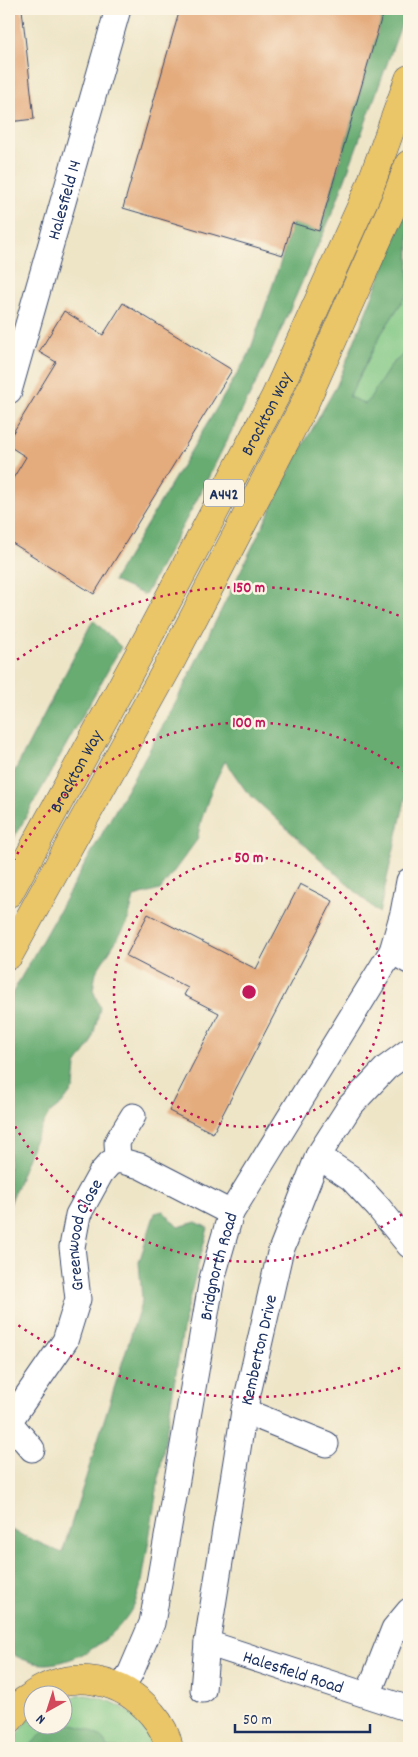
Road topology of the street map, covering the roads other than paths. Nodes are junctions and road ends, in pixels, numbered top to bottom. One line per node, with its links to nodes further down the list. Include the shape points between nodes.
1 (118, 9): 4 (street, Halesfield 14)
2 (409, 79): 6 (main road, Brockton Way / A442, via 370,189 275,396 144,647)
3 (409, 164): 7 (main road, Brockton Way / A442, via 302,409 169,665)
4 (9, 391)
5 (409, 881): 8 (street, Bridgnorth Road)
6 (9, 893)
7 (9, 955)
8 (400, 956): 13 (street, Bridgnorth Road)
9 (409, 1051): 11 (street, Kemberton Drive, via 386,1068 350,1106)
10 (133, 1116): 12 (street, via 117,1142)
11 (318, 1156): 14 (street, via 351,1178); 15 (street, Kemberton Drive, via 280,1253)
12 (118, 1160): 13 (street, via 140,1166); 16 (street, Greenwood Close, via 101,1172 78,1215 72,1248 78,1299 65,1341)
13 (231, 1213): 22 (street, Bridgnorth Road, via 212,1279 152,1623)
14 (409, 1245)
15 (244, 1411): 17 (street); 20 (street, Kemberton Drive)
16 (9, 1422): 18 (street)
17 (326, 1444)
18 (32, 1449)
19 (409, 1611): 26 (street, via 394,1629)
20 (208, 1643): 23 (street, Kemberton Drive); 26 (street, Halesfield Road)
21 (56, 1684): 22 (main road, via 89,1679)
22 (122, 1688): 30 (main road, via 148,1708)
23 (203, 1690)
24 (9, 1691): 25 (main road)
25 (22, 1692)
26 (368, 1695): 28 (street, Halesfield Road)
27 (22, 1704): 29 (main road)
28 (409, 1709)
29 (9, 1720)
30 (170, 1747)

